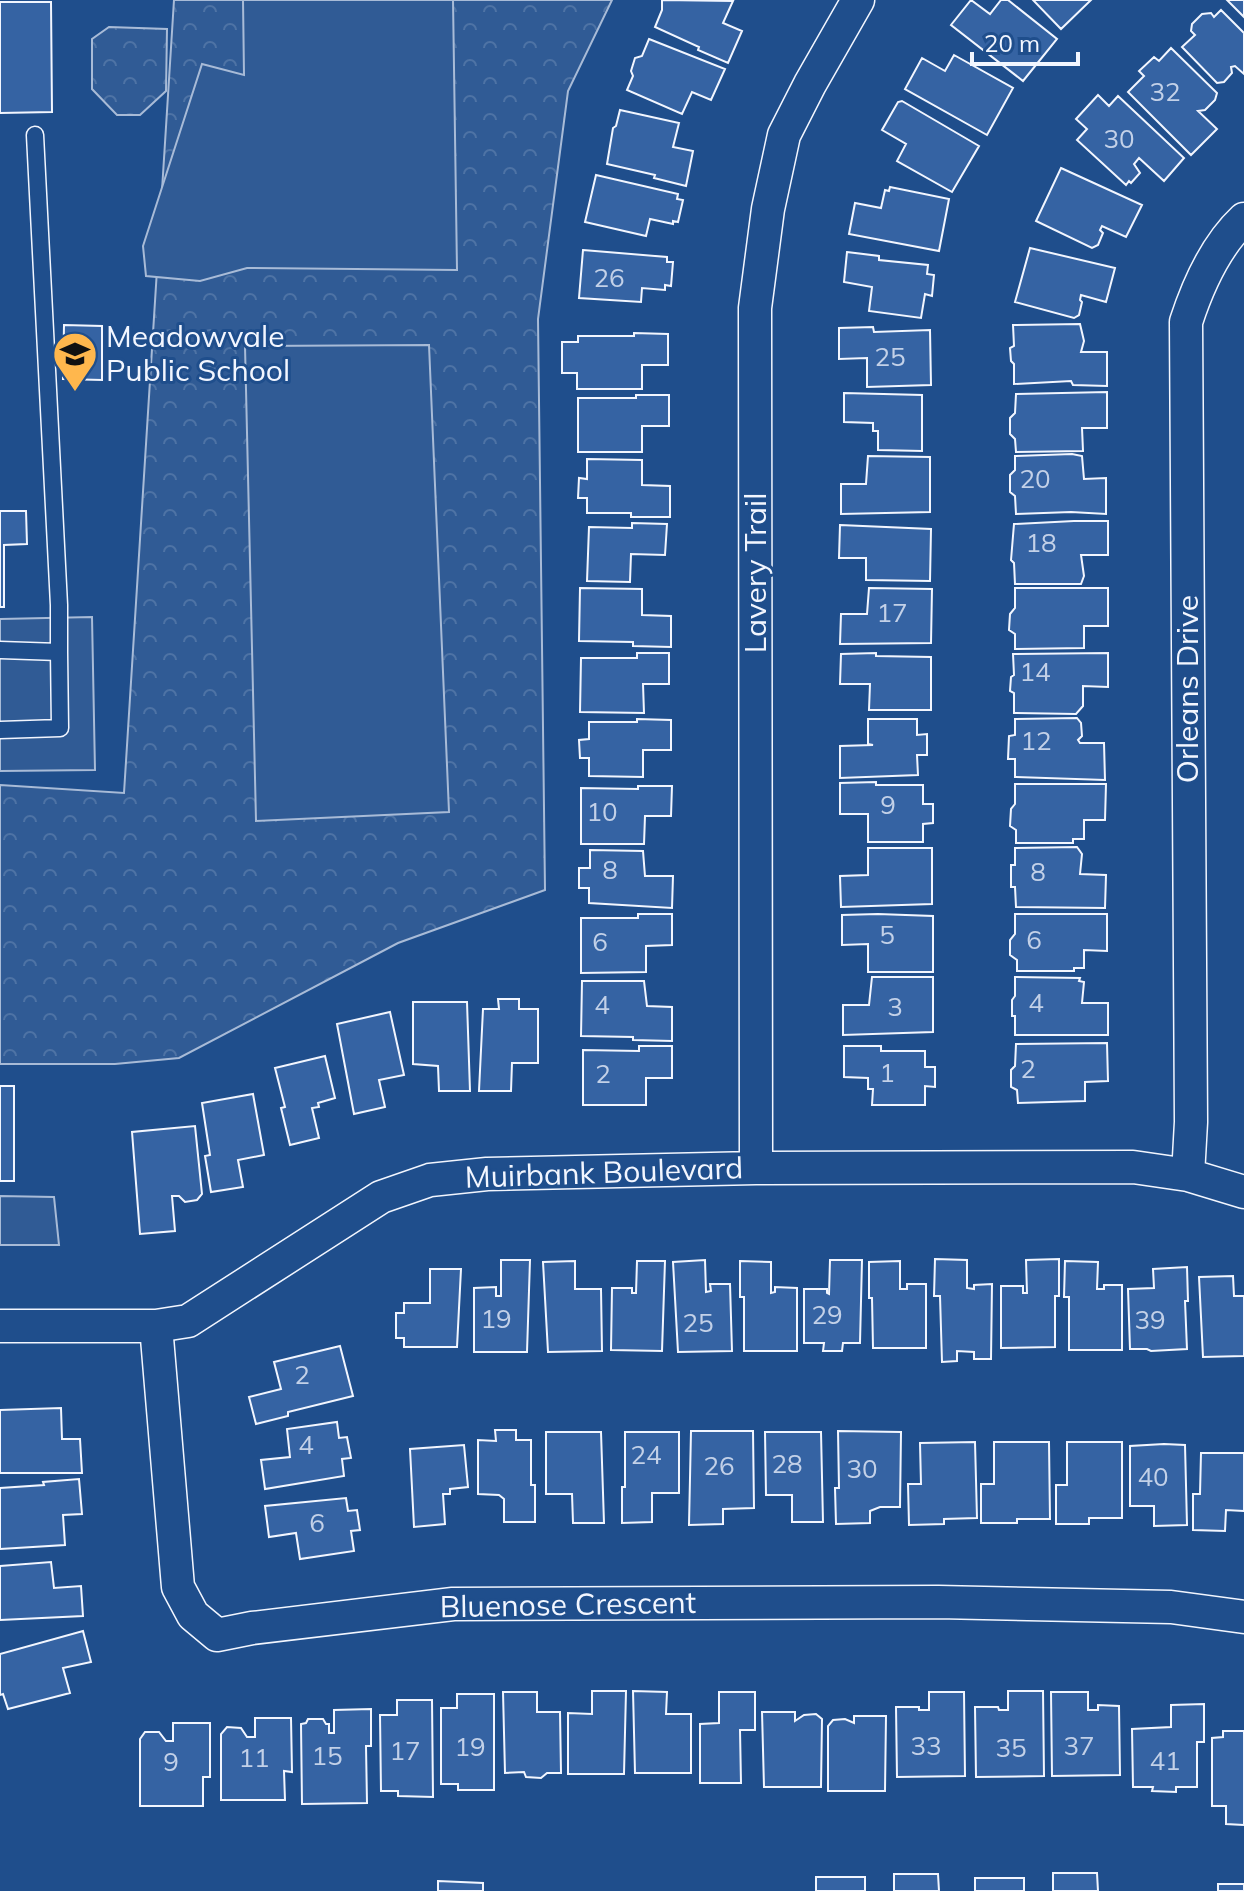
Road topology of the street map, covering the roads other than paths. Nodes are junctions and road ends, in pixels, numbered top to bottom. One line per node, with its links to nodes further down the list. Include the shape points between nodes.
1 (858, 0): 7 (street, Lavery Trail, via 784,135 755,308)
2 (35, 135): 5 (lane)
3 (1244, 219): 8 (street, Orleans Drive, via 1214,259 1186,322)
4 (0, 650): 5 (lane)
5 (59, 652): 6 (lane, via 60,728)
6 (0, 730)
7 (756, 1168): 8 (street, Muirbank Boulevard, via 1133,1167); 11 (street, Muirbank Boulevard, via 430,1180 381,1197 188,1321)
8 (1188, 1175): 9 (street, Muirbank Boulevard)
9 (1244, 1192)
10 (0, 1326): 11 (street, Muirbank Boulevard)
11 (156, 1326): 12 (street, Bluenose Crescent, via 178,1587 193,1615 217,1635 453,1604 1000,1603 1171,1607)
12 (1244, 1617)

